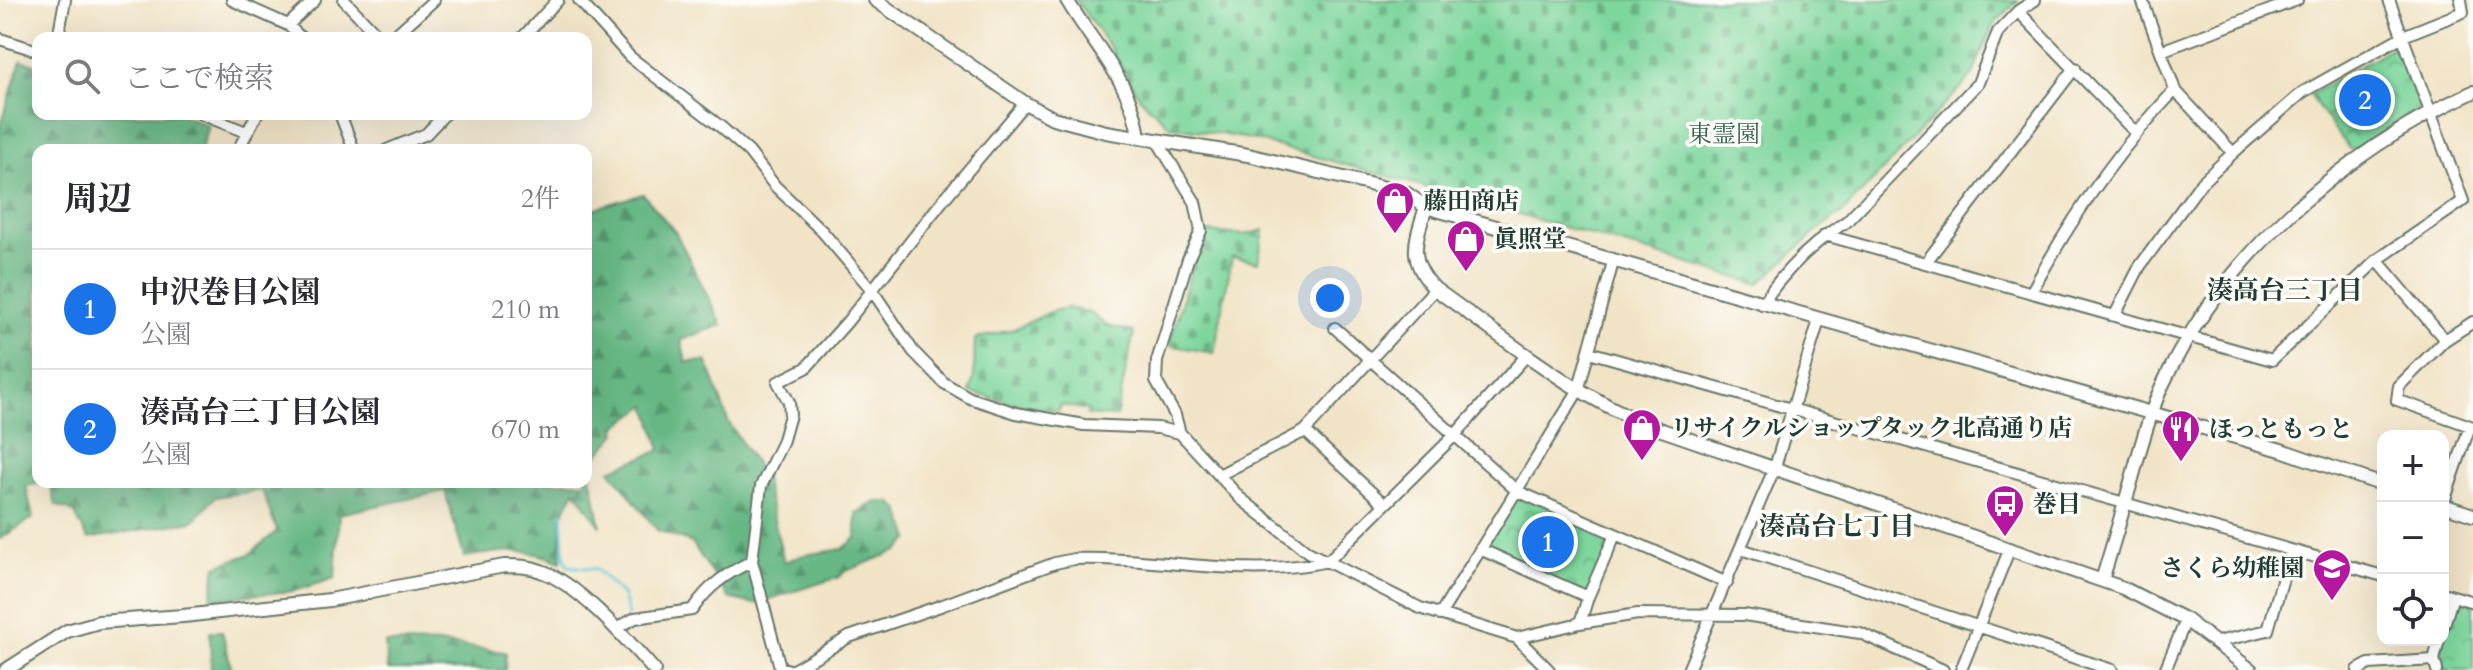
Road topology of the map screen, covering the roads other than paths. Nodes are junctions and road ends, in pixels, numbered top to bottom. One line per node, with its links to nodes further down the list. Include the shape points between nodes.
1 (65, 0): 17 (street)
2 (232, 0): 16 (street)
3 (315, 0): 16 (street)
4 (344, 0): 19 (street)
5 (434, 0): 20 (street)
6 (558, 0): 21 (street)
7 (579, 0): 49 (street, via 630,57 737,141)
8 (875, 0): 29 (street)
9 (1067, 0): 37 (street, via 1126,89)
10 (2035, 0): 15 (street)
11 (2142, 0): 25 (street)
12 (2297, 0): 25 (street)
13 (2389, 0): 22 (street)
14 (2461, 0): 22 (street, via 2463,12)
15 (2018, 11): 26 (street); 44 (street, via 1998,32 1978,83 1847,221)
16 (288, 25): 18 (street)
17 (59, 32)
18 (295, 32)
19 (374, 32)
20 (399, 32)
21 (528, 32)
22 (2403, 36): 30 (street); 42 (street, via 2303,92)
23 (0, 39): 24 (street)
24 (32, 49)
25 (2161, 51): 27 (street)
26 (2075, 68): 36 (street); 47 (street)
27 (2175, 90): 36 (street); 42 (street)
28 (2473, 92): 30 (street)
29 (1025, 103): 37 (street, via 1084,128); 49 (street)
30 (2431, 112): 45 (street, via 2463,201); 56 (street, via 2354,161 2273,230)
31 (216, 120): 35 (street)
32 (253, 120): 35 (street)
33 (342, 120): 40 (street)
34 (439, 120): 41 (street, via 426,134)
35 (246, 132): 39 (street)
36 (2135, 132): 50 (street, via 2090,194)
37 (1139, 137): 38 (street)
38 (1156, 139): 43 (street, via 1406,193); 66 (street, via 1195,202 1201,231 1157,361 1156,381)
39 (241, 144)
40 (352, 144)
41 (402, 144)
42 (2233, 153): 52 (street, via 2201,183 2140,266)
43 (1426, 207): 46 (street); 48 (street, via 1415,251 1417,265)
44 (1825, 235): 47 (street); 51 (street)
45 (2377, 260): 56 (street, via 2272,360); 57 (street)
46 (1613, 262): 51 (street); 58 (street)
47 (1926, 262): 50 (street)
48 (1435, 289): 59 (street); 60 (street)
49 (872, 290): 66 (street, via 913,351 944,383 970,398 1060,421); 82 (street, via 806,368 778,382 790,415 761,486)
50 (2032, 291): 52 (street)
51 (1762, 304): 53 (street)
52 (2115, 315): 56 (street)
53 (1819, 320): 62 (street); 63 (street)
54 (2473, 322): 57 (street)
55 (1335, 328): 60 (street)
56 (2191, 336): 63 (street)
57 (2445, 340): 64 (street, via 2399,386 2397,400)
58 (1589, 352): 61 (street); 62 (street)
59 (1527, 355): 61 (street); 67 (street)
60 (1371, 359): 65 (street); 67 (street)
61 (1578, 391): 68 (street, via 1630,418); 71 (street)
62 (1793, 408): 68 (street); 74 (street)
63 (2150, 414): 70 (street); 74 (street)
64 (2471, 426): 72 (street)
65 (1305, 431): 69 (street); 73 (street)
66 (1180, 433): 69 (street)
67 (1455, 435): 71 (street); 73 (street)
68 (1775, 467): 78 (street); 80 (street)
69 (1219, 475): 83 (street, via 1284,535)
70 (2377, 483)
71 (1517, 491): 77 (street); 79 (street)
72 (2444, 502)
73 (1384, 504): 83 (street)
74 (2125, 504): 81 (street); 85 (street)
75 (2449, 507): 76 (street)
76 (2473, 515)
77 (1615, 535): 86 (street); 88 (street)
78 (2010, 548): 85 (street); 94 (street)
79 (1480, 549): 88 (street); 91 (street)
80 (1741, 549): 86 (street); 94 (street)
81 (2291, 550): 84 (street); 97 (street, via 2268,630)
82 (752, 561): 95 (street, via 720,578 692,610 635,618); 102 (street, via 780,667)
83 (1328, 561): 91 (street); 102 (street, via 1247,570 1074,559 849,637)
84 (2377, 574)
85 (2102, 580): 92 (street)
86 (1727, 583): 90 (street)
87 (2449, 595): 89 (street)
88 (1588, 597): 93 (street)
89 (2473, 602)
90 (1713, 614): 93 (street, via 1638,614); 104 (street); 105 (street, via 1860,633)
91 (1440, 615): 96 (street)
92 (2186, 620): 97 (street); 108 (street)
93 (1580, 623): 96 (street)
94 (1978, 627): 106 (street); 107 (street)
95 (616, 629): 100 (street, via 555,577 527,566 504,566 330,600 99,622 67,631); 101 (street)
96 (1517, 638): 103 (street)
97 (2217, 642): 109 (street)
98 (2435, 665): 99 (street)
99 (2385, 666): 110 (street, via 2369,664)
100 (6, 670)
101 (654, 670)
102 (791, 670)
103 (1549, 670)
104 (1688, 670)
105 (1943, 670)
106 (1961, 670)
107 (2112, 670)
108 (2165, 670)
109 (2251, 670)
110 (2358, 670)

